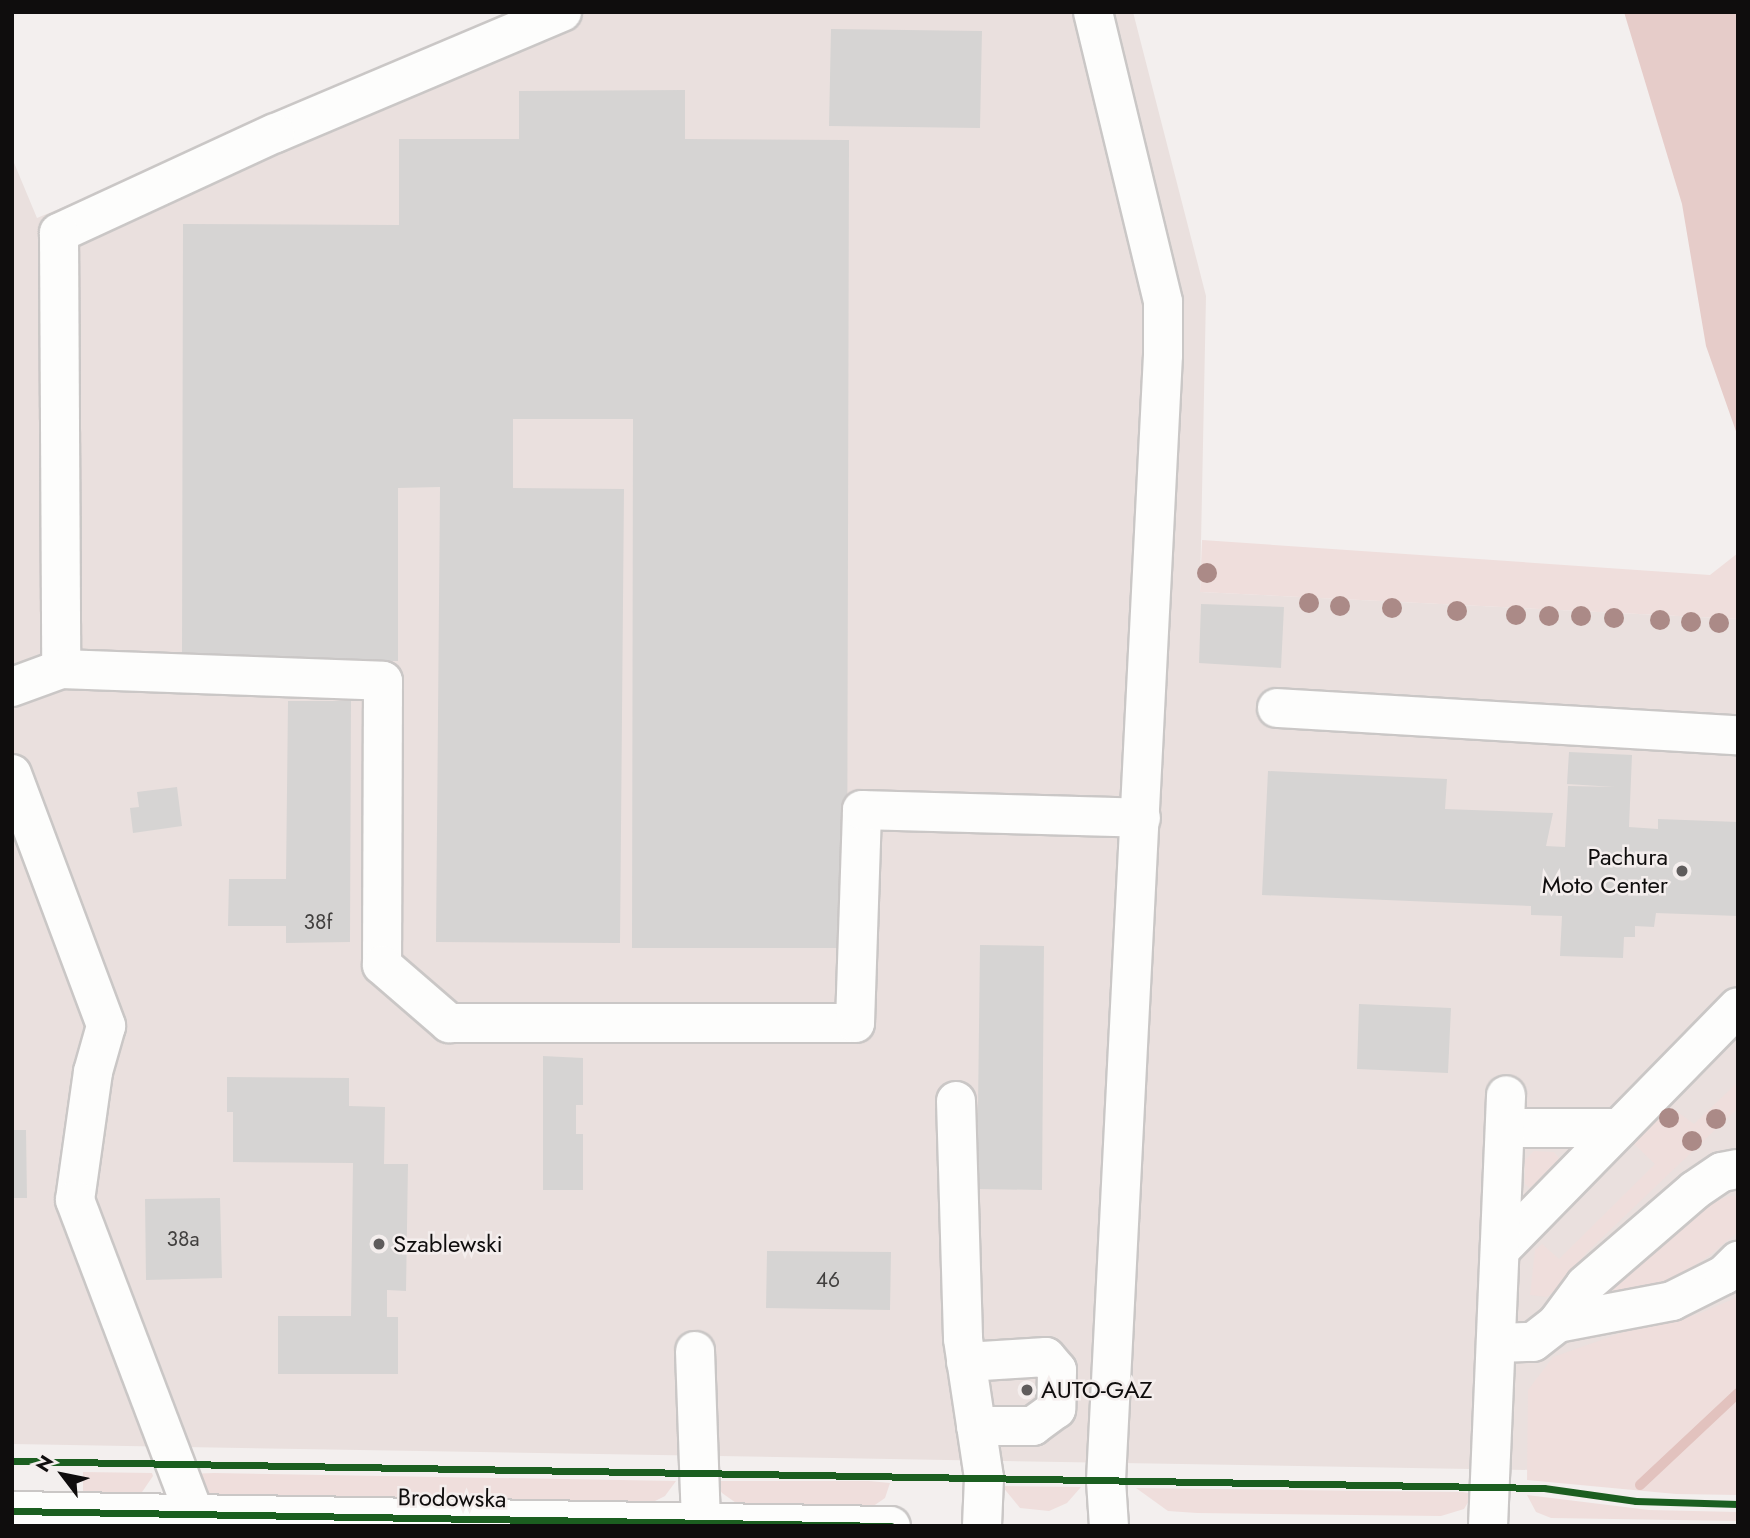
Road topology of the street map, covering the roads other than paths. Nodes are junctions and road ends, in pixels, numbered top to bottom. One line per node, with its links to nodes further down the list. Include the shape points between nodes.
1 (562, 12): 3 (street, via 275,133 59,233)
2 (1093, 12): 8 (street, via 1163,302)
3 (61, 669): 4 (street); 8 (street, via 383,681 382,965 449,1023 855,1023 862,810)
4 (12, 687)
5 (1277, 708): 6 (street)
6 (1738, 735)
7 (12, 774): 21 (street, via 106,1026 93,1072 75,1200)
8 (1141, 818): 25 (street, via 1106,1481)
9 (1738, 1007): 11 (street)
10 (956, 1101): 18 (street)
11 (1619, 1128): 13 (street); 13 (street, via 1506,1111)
12 (1738, 1169): 15 (street, via 1722,1172 1695,1190 1585,1285)
13 (1502, 1248): 16 (street)
14 (1738, 1261): 15 (street, via 1724,1275 1672,1301)
15 (1557, 1322): 16 (street, via 1533,1342)
16 (1497, 1343): 26 (street)
17 (695, 1352): 22 (street)
18 (967, 1362): 19 (street); 19 (street, via 1046,1357 1057,1370 1056,1409 1033,1426)
19 (976, 1426): 24 (street, via 984,1478)
20 (12, 1511): 21 (street, Brodowska)
21 (194, 1513): 22 (street, Brodowska)
22 (701, 1521): 23 (street, Brodowska)
23 (891, 1526)
24 (982, 1526)
25 (1109, 1526)
26 (1488, 1526)

